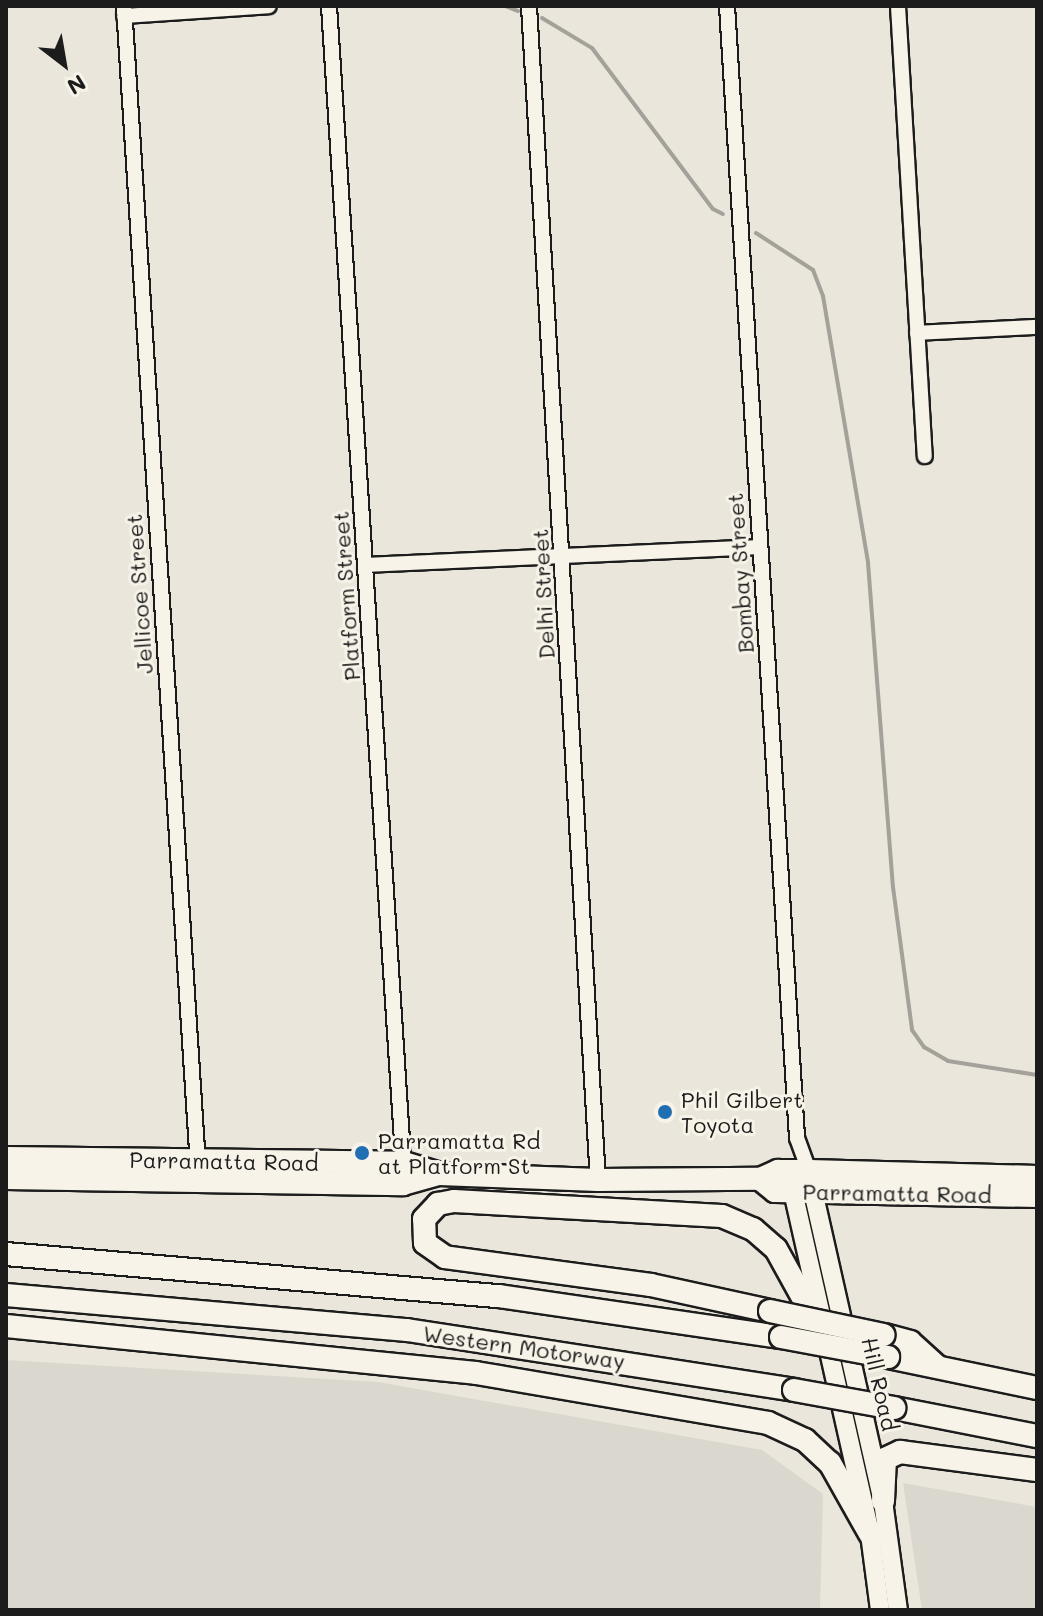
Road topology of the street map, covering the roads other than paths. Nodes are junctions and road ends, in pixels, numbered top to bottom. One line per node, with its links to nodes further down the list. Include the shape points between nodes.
1 (269, 6): 6 (street)
2 (329, 6): 12 (street, Platform Street)
3 (529, 6): 11 (street, Delhi Street)
4 (727, 6): 10 (street, Bombay Street)
5 (898, 6): 8 (street)
6 (124, 11): 14 (street, Jellicoe Street)
7 (1037, 327): 8 (street)
8 (917, 333): 9 (street)
9 (925, 456)
10 (760, 547): 11 (street); 19 (street, Bombay Street)
11 (562, 558): 12 (street); 18 (street, Delhi Street)
12 (366, 565): 15 (street, Platform Street)
13 (6, 1158): 14 (highway, Parramatta Road)
14 (198, 1171): 15 (highway, Parramatta Road); 17 (highway, Parramatta Road)
15 (404, 1173): 18 (highway, Parramatta Road)
16 (1037, 1177): 19 (highway, Parramatta Road)
17 (6, 1178)
18 (598, 1180): 19 (highway, Parramatta Road, via 760,1179 775,1191)
19 (801, 1181): 20 (highway, Parramatta Road); 24 (main road, Hill Road); 29 (main road, Hill Road)
20 (1037, 1196)
21 (6, 1254): 25 (highway, Western Motorway, bridge, via 499,1296 781,1337)
22 (6, 1295): 27 (highway, Western Motorway, bridge, via 407,1330 794,1390)
23 (6, 1326): 30 (highway, via 476,1373 748,1418 788,1430 830,1463)
24 (826, 1340): 25 (highway, bridge, via 776,1249 753,1229 722,1216 454,1201 438,1204 423,1224 425,1243 445,1257 651,1285 770,1311); 30 (main road, Hill Road)
25 (886, 1346): 26 (highway, Western Motorway, via 939,1367)
26 (1037, 1388)
27 (1037, 1436)
28 (1037, 1470): 29 (highway, via 900,1452 885,1459)
29 (883, 1501): 32 (main road, Hill Road)
30 (870, 1534): 31 (main road, Hill Road)
31 (880, 1610)
32 (898, 1610)

